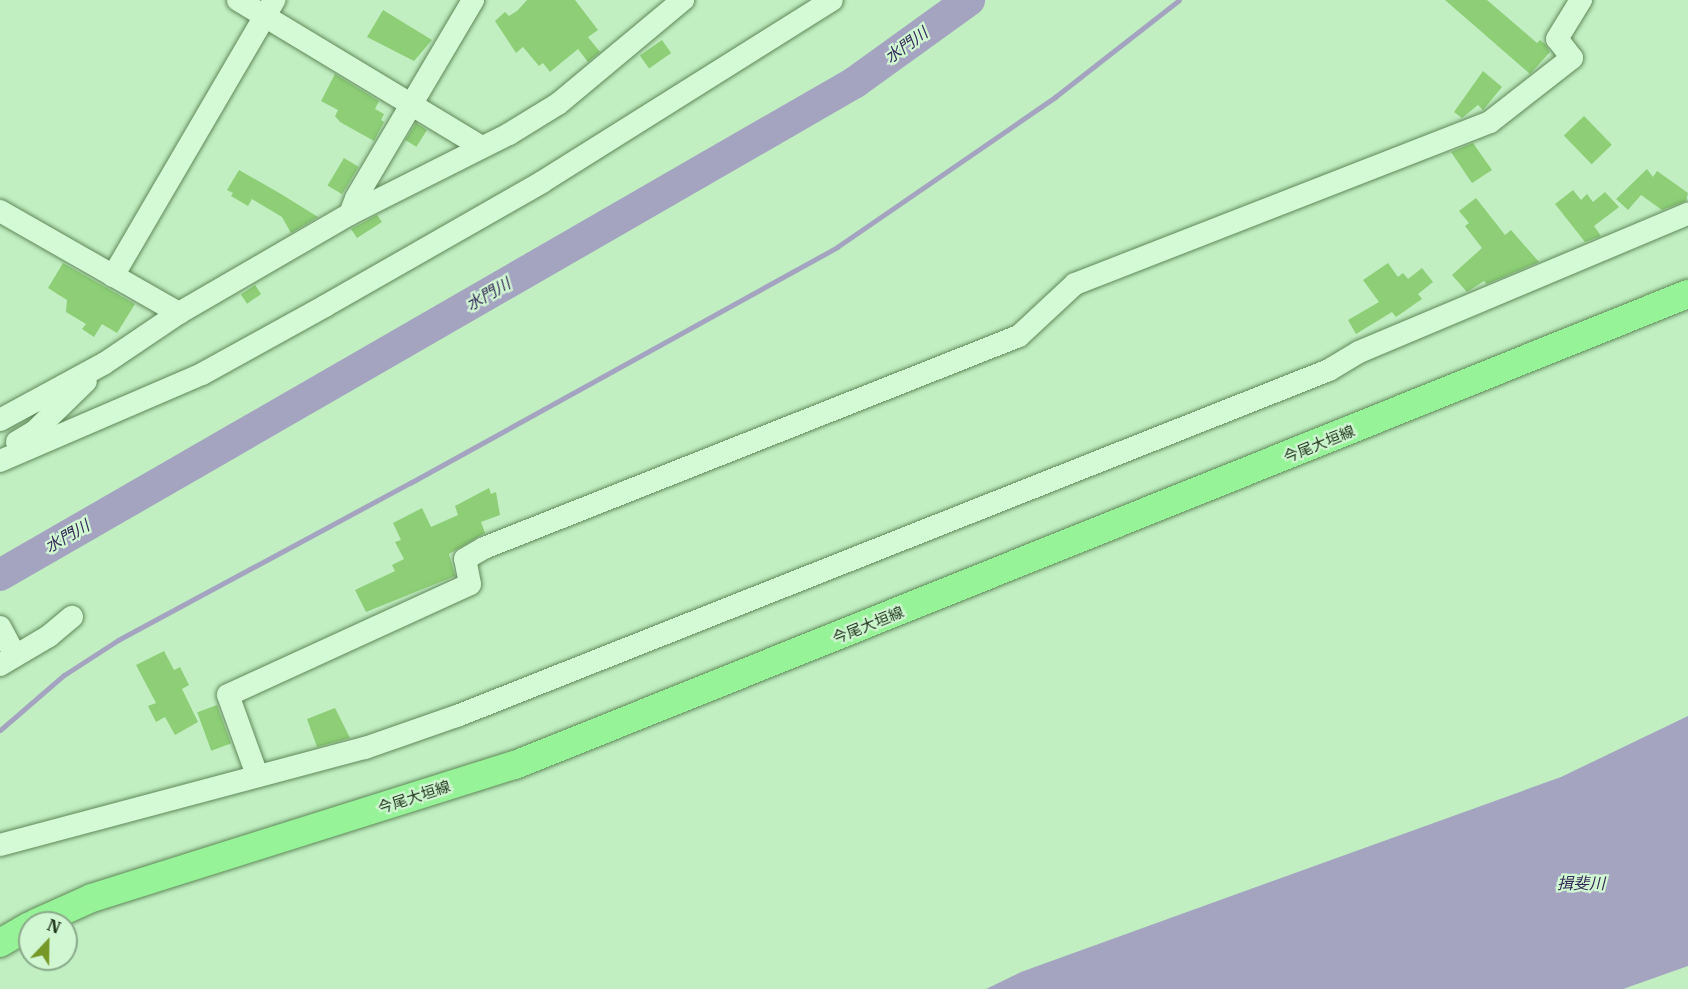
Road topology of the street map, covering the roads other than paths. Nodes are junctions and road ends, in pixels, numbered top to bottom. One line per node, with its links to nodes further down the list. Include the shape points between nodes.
1 (238, 0): 6 (street)
2 (473, 0): 7 (street)
3 (683, 0): 8 (street, via 558,104 509,134)
4 (832, 0): 18 (street, via 552,176 314,312 202,374)
5 (1581, 0): 22 (street, via 1557,39 1572,58 1490,122 1075,284 1019,336 484,548 465,559 470,584 228,695)
6 (269, 8): 7 (street); 12 (street)
7 (410, 104): 8 (street); 10 (street)
8 (480, 146): 10 (street)
9 (0, 211): 12 (street)
10 (350, 214): 14 (street)
11 (1688, 214): 22 (street, via 1359,352 1329,370 457,716 365,748)
12 (113, 276): 14 (street)
13 (1688, 294): 24 (main road, 今尾大垣線, via 515,765 92,898)
14 (179, 313): 15 (street)
15 (105, 363): 16 (street); 17 (street, via 35,431)
16 (0, 420)
17 (0, 453)
18 (0, 461)
19 (72, 617): 21 (street, via 49,636)
20 (2, 630): 21 (street)
21 (7, 660)
22 (257, 775): 23 (street)
23 (0, 845)
24 (63, 911)
25 (18, 933): 26 (main road)
26 (0, 943)

